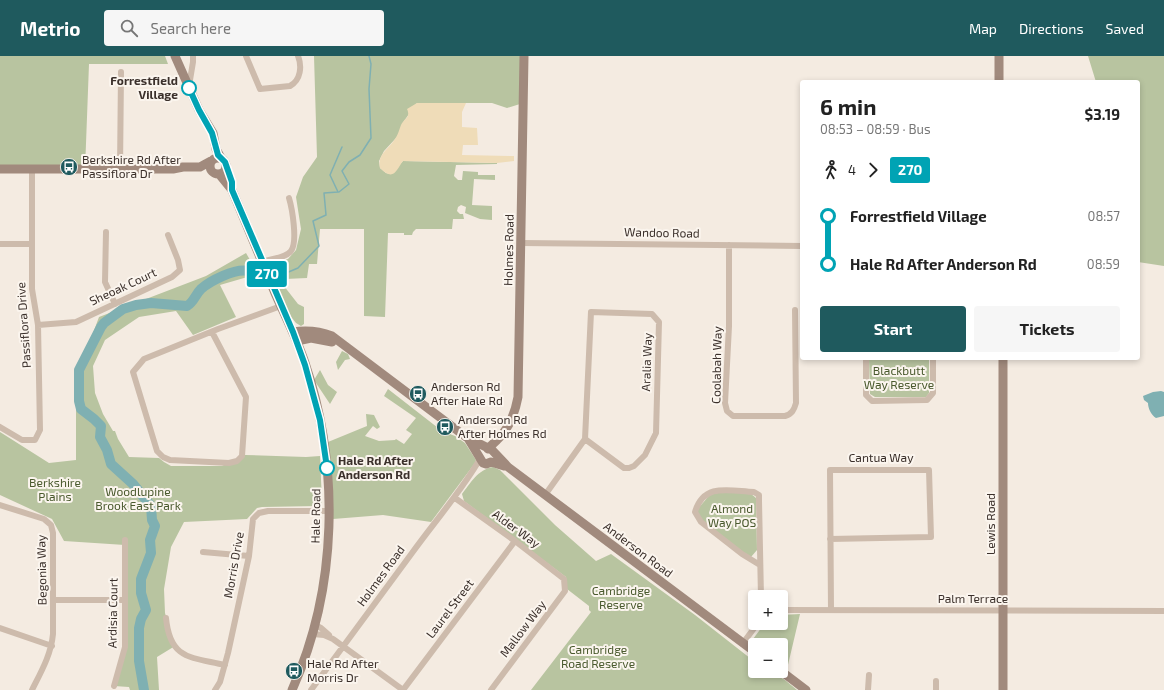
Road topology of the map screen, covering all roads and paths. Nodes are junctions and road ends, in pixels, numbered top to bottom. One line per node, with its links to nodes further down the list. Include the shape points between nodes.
1 (175, 56): 9 (street)
2 (193, 56): 9 (street)
3 (246, 56): 4 (street, via 260,89 290,86 295,83 300,67)
4 (298, 56)
5 (524, 56): 19 (street, Holmes Road)
6 (999, 56): 8 (street)
7 (120, 72): 14 (street)
8 (999, 80)
9 (189, 88): 10 (street, via 199,110 200,121)
10 (214, 160): 12 (street, via 200,167 184,166); 15 (street, via 210,168); 15 (street, via 225,162)
11 (32, 169): 13 (street); 14 (street); 21 (street, Passiflora Drive)
12 (173, 169): 14 (street); 15 (street, via 180,172)
13 (0, 170)
14 (120, 170)
15 (219, 171): 24 (street, Hale Road, via 232,182 232,190)
16 (289, 198): 24 (street, via 293,212 292,251)
17 (106, 232): 25 (street, via 105,282)
18 (168, 235): 25 (street, Sheoak Court, via 180,270 172,277)
19 (521, 243): 22 (street, Wandoo Road); 38 (street, Holmes Road, via 518,397 511,421)
20 (0, 244): 21 (street)
21 (32, 244): 28 (street, Passiflora Drive, via 32,289)
22 (729, 245): 23 (street, Wandoo Road); 27 (street, Coolabah Way, via 729,326 725,403 727,411 733,416 785,416 792,412 796,403)
23 (800, 246)
24 (262, 262): 26 (street, Hale Road)
25 (115, 304): 28 (street, Sheoak Court, via 76,322)
26 (281, 306): 29 (street); 30 (street, Hale Road)
27 (795, 310)
28 (38, 325): 36 (street, Passiflora Drive, via 40,430 35,440 22,440)
29 (212, 332): 29 (street, via 144,359 133,372 157,450 170,460 229,463 237,461 242,456 246,397)
30 (293, 332): 31 (street, Hale Road); 32 (street, via 320,332 332,336)
31 (297, 341): 32 (street, via 311,338); 42 (street, Hale Road, via 320,420 326,458)
32 (341, 344): 38 (street)
33 (866, 360): 34 (street, via 866,395 872,401 927,400 933,393)
34 (934, 360)
35 (1003, 360): 55 (street, Lewis Road)
36 (0, 427)
37 (585, 439): 37 (street, Aralia Way, via 591,312 652,314 659,322 656,433 645,455 634,466 624,468); 39 (street)
38 (488, 456): 39 (street, Anderson Road, via 508,467); 40 (street, Holmes Road)
39 (545, 495): 61 (street, Anderson Road)
40 (455, 498): 45 (street, Alder Way); 63 (street, Holmes Road)
41 (0, 505): 51 (street, Begonia Way, via 44,520 51,525)
42 (329, 511): 47 (street, Morris Drive, via 259,513 253,519); 59 (street, Hale Road, via 327,564)
43 (830, 539): 43 (street, Cantua Way, via 830,470 929,470 931,537); 53 (street, Cantua Way)
44 (125, 540): 52 (street, Ardisia Court)
45 (515, 541): 49 (street, Alder Way); 74 (street, Laurel Street)
46 (203, 552): 47 (street)
47 (248, 556): 65 (street, Morris Drive)
48 (760, 565): 48 (street, via 759,495 754,492 714,490 704,495 695,512 701,522); 50 (street)
49 (564, 579): 75 (street, Mallow Way, via 565,590)
50 (761, 590)
51 (54, 600): 52 (street); 62 (street, Begonia Way)
52 (124, 600): 69 (street, Ardisia Court, via 125,647)
53 (831, 609): 54 (street, Palm Terrace); 55 (street, Palm Terrace)
54 (788, 610)
55 (1002, 610): 56 (street, Palm Terrace); 79 (street, Lewis Road)
56 (1164, 611)
57 (166, 618): 65 (street, via 171,641 181,652 187,656)
58 (0, 628): 62 (street)
59 (314, 630): 63 (street); 72 (street, Hale Road)
60 (753, 630): 61 (street)
61 (743, 643): 64 (street, Anderson Road)
62 (52, 646): 70 (street, Begonia Way)
63 (344, 646): 73 (street, Holmes Road); 74 (street)
64 (748, 647)
65 (225, 665): 71 (street, Morris Drive)
66 (869, 675): 77 (street)
67 (788, 676): 76 (street)
68 (936, 681): 78 (street)
69 (114, 686)
70 (32, 690)
71 (215, 690)
72 (292, 690)
73 (311, 690)
74 (403, 690)
75 (491, 690)
76 (806, 690)
77 (868, 690)
78 (936, 690)
79 (1003, 690)

